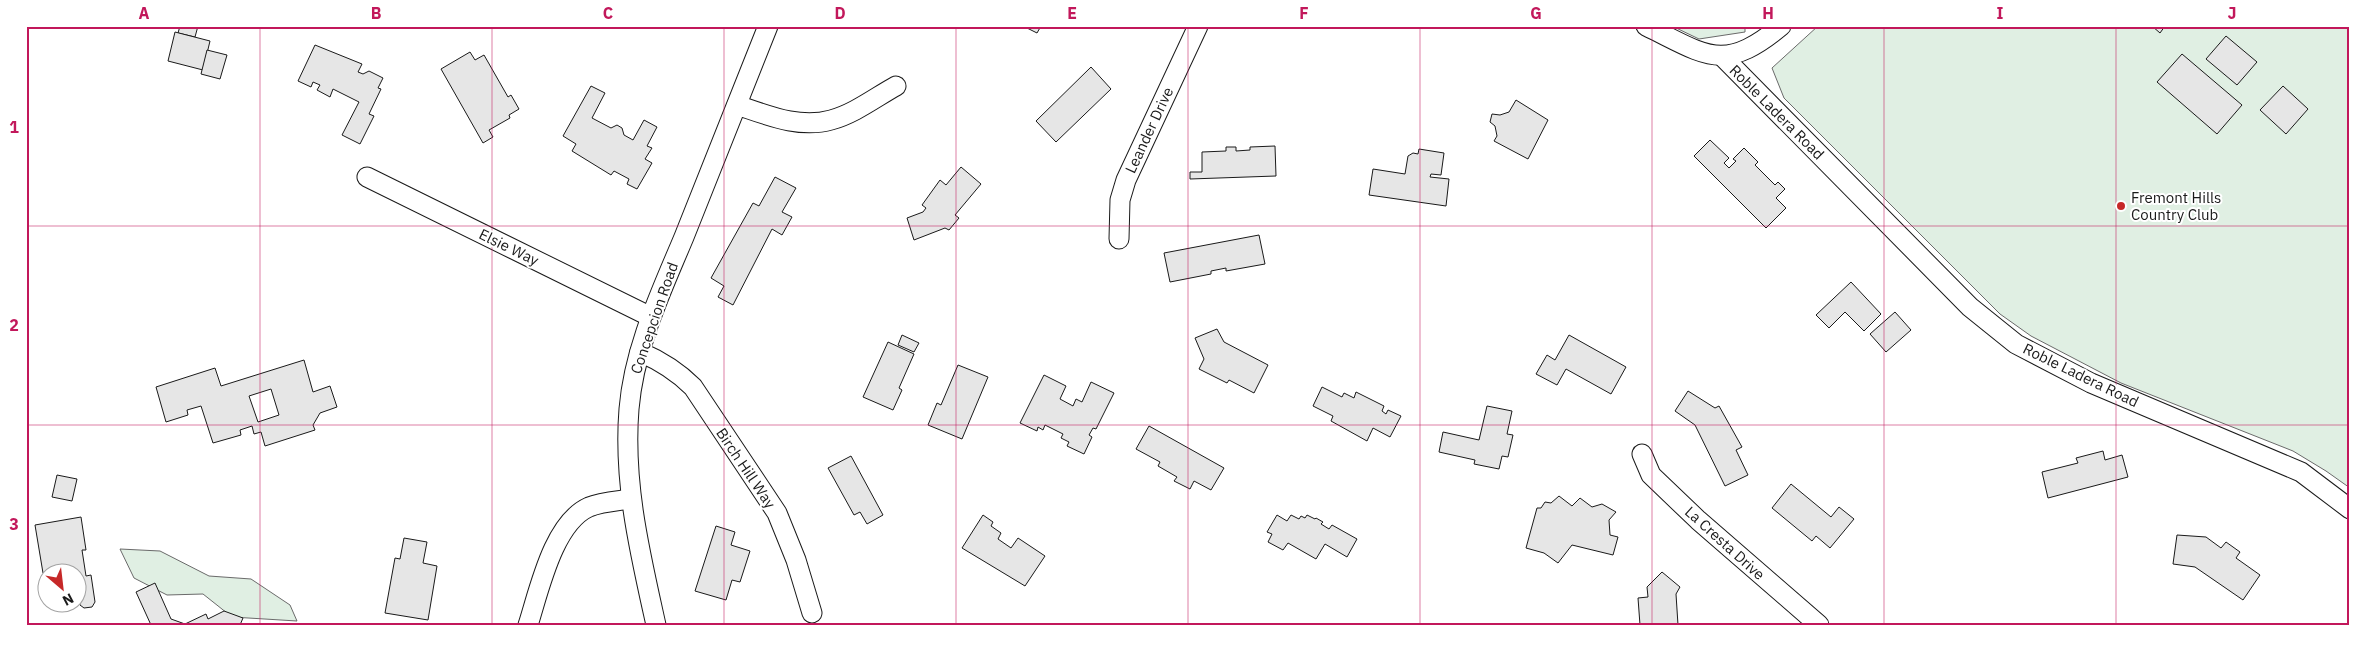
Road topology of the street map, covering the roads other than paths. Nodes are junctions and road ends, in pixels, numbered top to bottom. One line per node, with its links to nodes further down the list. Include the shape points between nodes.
1 (768, 26): 7 (street, Concepcion Road)
2 (1198, 26): 9 (street, Leander Drive, via 1126,180 1120,200)
3 (1646, 26): 5 (street, via 1700,52)
4 (1781, 26): 5 (street, via 1760,44)
5 (1723, 57): 14 (street, Roble Ladera Road, via 1970,307 2016,344 2091,383 2301,472)
6 (896, 86): 7 (street, via 851,112 831,120 810,123 791,122)
7 (736, 104): 10 (street, Concepcion Road)
8 (366, 177): 10 (street, Elsie Way)
9 (1119, 239)
10 (651, 317): 11 (street, Concepcion Road)
11 (640, 352): 13 (street, Concepcion Road, via 629,408); 15 (street, Birch Hill Way, via 664,363 693,388 777,513)
12 (1642, 454): 18 (street, La Cresta Drive, via 1651,475)
13 (630, 499): 16 (street, via 589,508 575,517 561,534); 17 (street, Concepcion Road)
14 (2350, 509)
15 (812, 613)
16 (528, 625)
17 (656, 625)
18 (1819, 625)

